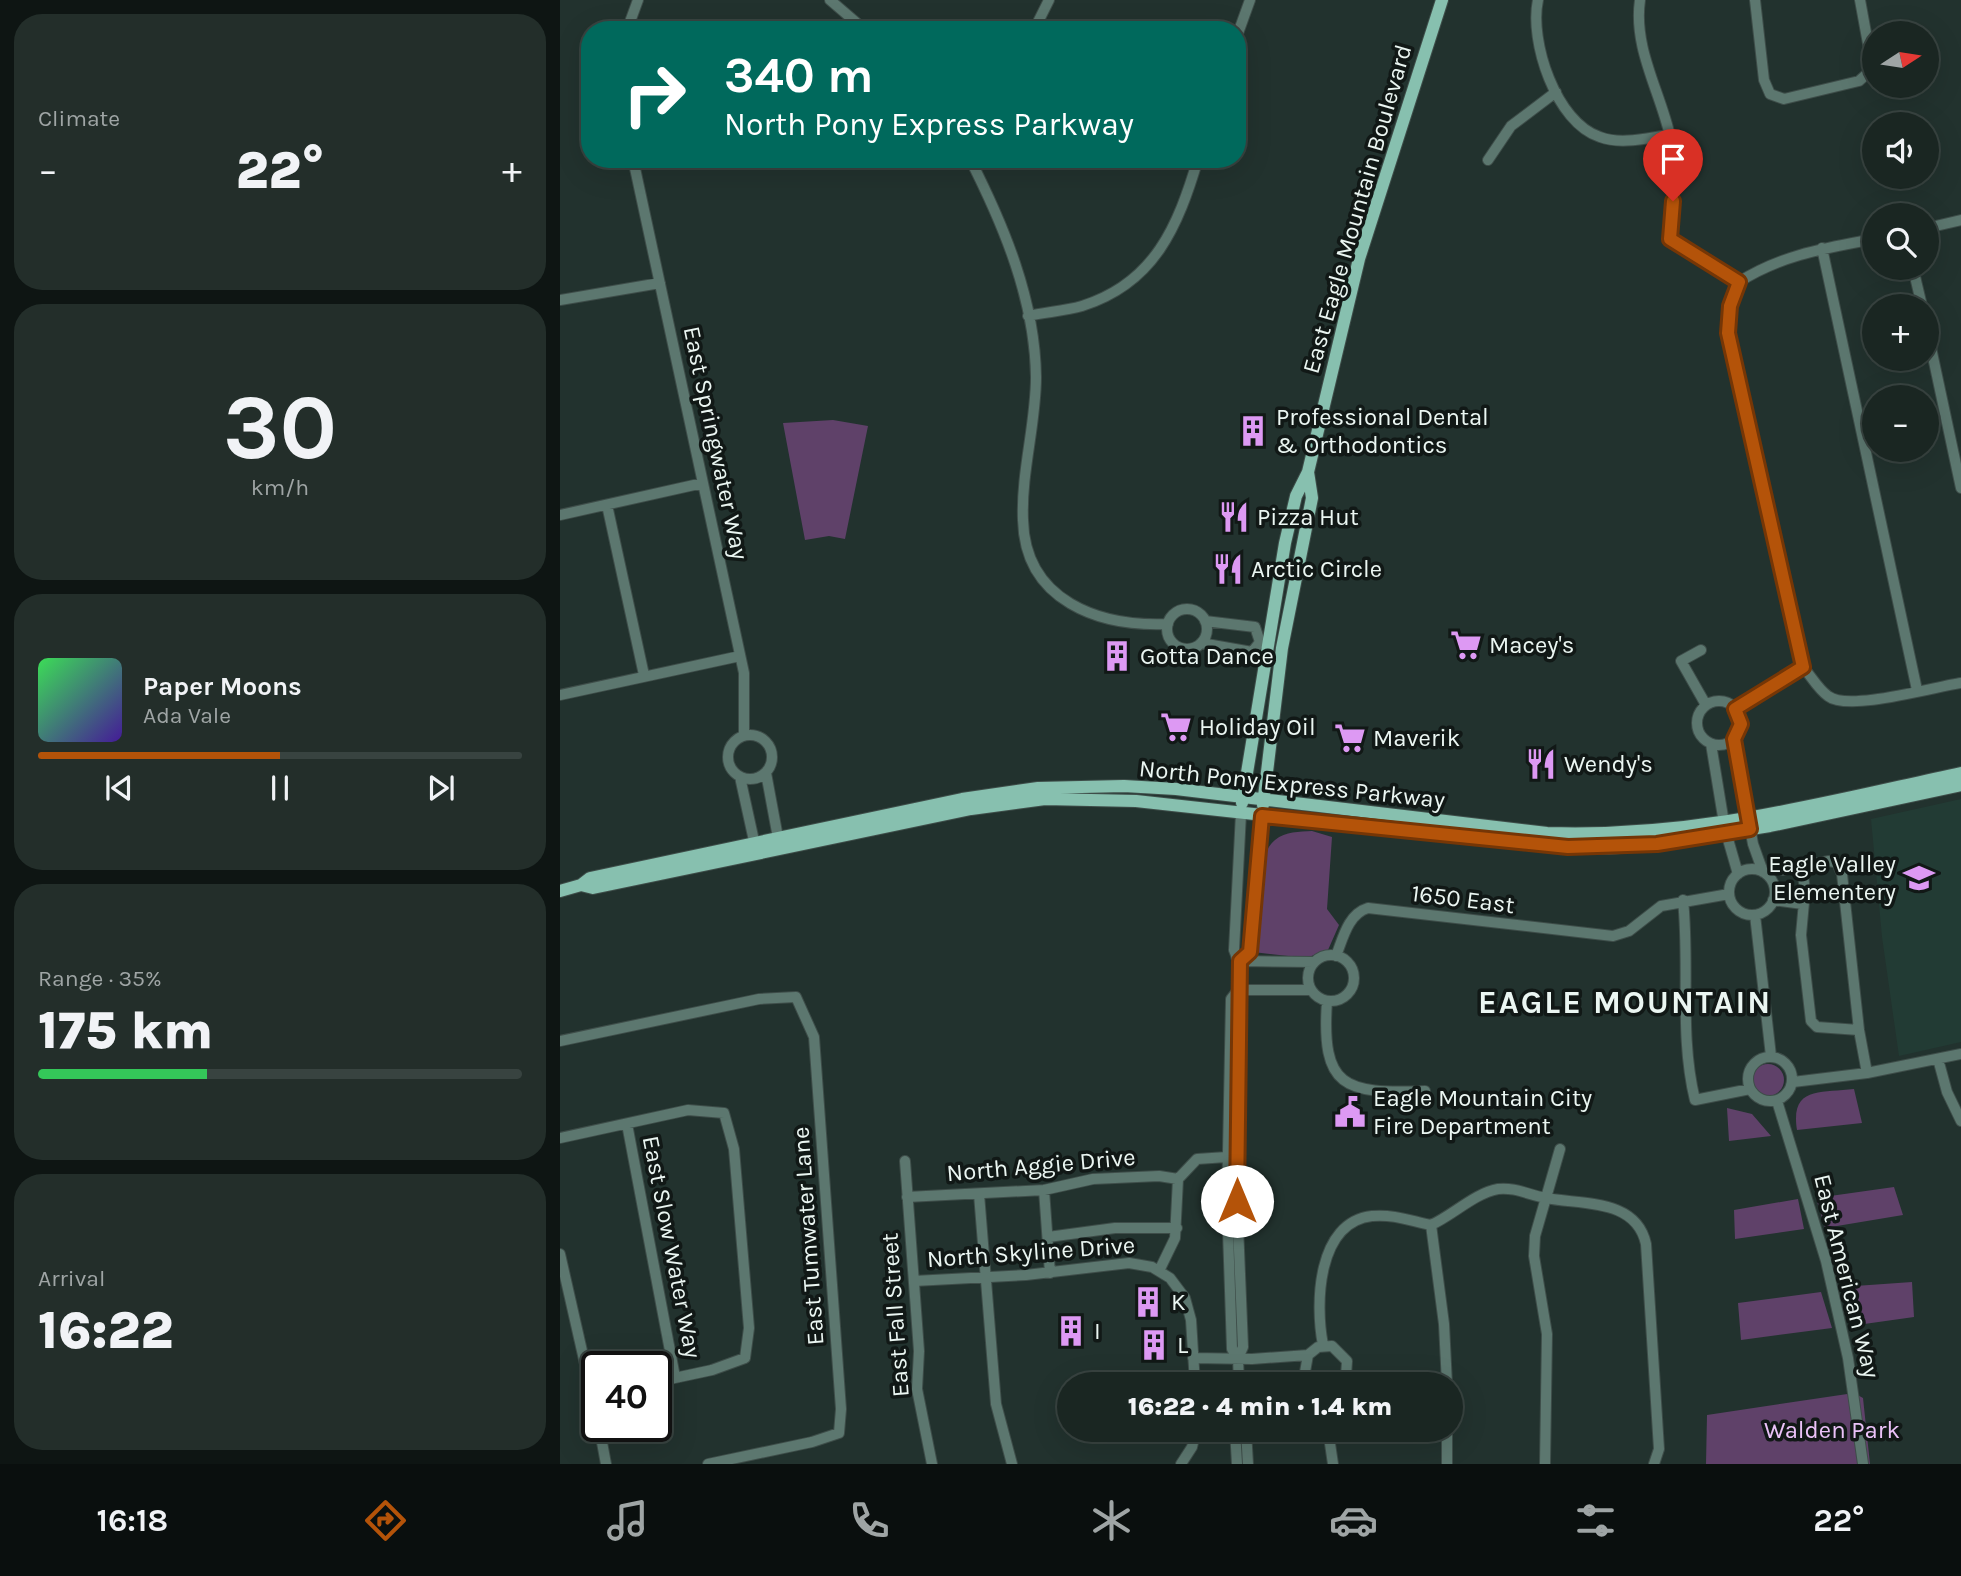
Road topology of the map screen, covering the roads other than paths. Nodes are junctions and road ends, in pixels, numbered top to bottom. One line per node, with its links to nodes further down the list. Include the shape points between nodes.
1 (638, 0): 10 (street)
2 (830, 0): 11 (street)
3 (1049, 0): 12 (street)
4 (1250, 0): 13 (street)
5 (1442, 0): 29 (main road, East Eagle Mountain Boulevard, via 1359,259)
6 (1538, 0): 14 (street, via 1535,35)
7 (1640, 0): 15 (street, via 1640,39)
8 (1755, 0): 9 (street, via 1764,80 1770,94 1784,99 1860,81 1869,72)
9 (1860, 0)
10 (630, 21)
11 (854, 21)
12 (1038, 21)
13 (1242, 21)
14 (1556, 92): 15 (street, via 1580,127 1599,137 1615,141); 16 (street, via 1511,127)
15 (1669, 135): 24 (street, via 1675,167 1670,239)
16 (1488, 160)
17 (635, 168): 25 (street, East Springwater Way)
18 (974, 168): 27 (street, via 1009,240)
19 (1195, 168): 27 (street, via 1183,210 1156,256 1116,292 1081,306)
20 (1961, 220): 21 (street)
21 (1939, 226)
22 (1862, 241): 23 (street)
23 (1822, 248): 24 (street, via 1784,258); 44 (street)
24 (1739, 282): 41 (street, via 1730,306 1728,333)
25 (660, 283): 26 (street); 30 (street, East Springwater Way)
26 (560, 300)
27 (1028, 316): 35 (street, via 1036,376 1023,521 1041,578 1072,605 1101,618 1138,625)
28 (1936, 371): 31 (street)
29 (1308, 472): 37 (main road, East Eagle Mountain Boulevard, via 1294,508); 38 (main road, East Eagle Mountain Boulevard, via 1312,498)
30 (703, 483): 32 (street); 40 (street, East Springwater Way)
31 (1961, 488)
32 (607, 505): 33 (street); 42 (street)
33 (560, 515)
34 (1205, 621): 35 (street, via 1197,612 1183,610); 36 (street); 37 (street, via 1255,627)
35 (1168, 624): 36 (street, via 1169,638 1176,645 1191,649)
36 (1201, 643): 37 (street, via 1252,652)
37 (1264, 643): 38 (street); 55 (main road, East Eagle Mountain Boulevard)
38 (1282, 648): 56 (main road, East Eagle Mountain Boulevard)
39 (1701, 650): 46 (street, via 1681,661)
40 (740, 656): 42 (street); 48 (street, East Springwater Way)
41 (1803, 667): 44 (street, via 1829,698 1864,701); 47 (street)
42 (645, 676): 45 (street)
43 (1961, 683): 44 (street)
44 (1917, 690)
45 (560, 695)
46 (1706, 705): 47 (street, via 1724,702); 50 (street, via 1698,715 1697,728)
47 (1735, 709): 49 (street, via 1741,724)
48 (744, 736): 51 (street, via 766,743 772,756); 53 (street, via 733,743 728,757)
49 (1734, 739): 50 (street); 59 (street)
50 (1711, 744): 60 (street)
51 (766, 773): 53 (street, via 753,779); 61 (street)
52 (1961, 773): 59 (main road, North Pony Express Parkway)
53 (740, 777): 62 (street)
54 (1961, 785): 59 (main road, North Pony Express Parkway)
55 (1243, 795): 56 (main road, North Pony Express Parkway); 57 (main road, East Eagle Mountain Boulevard); 61 (main road, North Pony Express Parkway, via 1139,787 1038,788 962,799)
56 (1264, 797): 58 (main road, East Eagle Mountain Boulevard); 60 (main road, North Pony Express Parkway, via 1548,834)
57 (1241, 813): 58 (main road, North Pony Express Parkway); 61 (main road, North Pony Express Parkway, via 1108,799 1045,799); 74 (street, East Eagle Mountain Boulevard, via 1234,950)
58 (1262, 816): 60 (main road, North Pony Express Parkway, via 1568,847 1657,844); 74 (street, East Eagle Mountain Boulevard, via 1250,952)
59 (1749, 825): 60 (main road, North Pony Express Parkway); 65 (street)
60 (1725, 828): 66 (street)
61 (779, 844): 62 (main road, North Pony Express Parkway)
62 (755, 848): 67 (main road, North Pony Express Parkway, via 593,888 581,885)
63 (1802, 866): 64 (street); 71 (street); 81 (street, via 1829,861 1837,863 1842,874)
64 (1782, 870)
65 (1763, 872): 66 (street); 70 (street, via 1772,881)
66 (1738, 874): 68 (street)
67 (560, 891)
68 (1729, 894): 69 (street, 1650 East); 72 (street, via 1735,908)
69 (1683, 900): 73 (street, 1650 East, via 1661,906 1629,931 1613,936 1368,908 1351,919); 88 (street, via 1688,947 1688,1072 1695,1100)
70 (1773, 900): 71 (street); 72 (street)
71 (1802, 904): 81 (street, via 1811,1021 1817,1027)
72 (1755, 915): 84 (street)
73 (1336, 956): 75 (street); 76 (street, via 1349,965)
74 (1240, 961): 75 (street); 78 (street, East Eagle Mountain Boulevard)
75 (1314, 962): 79 (street, via 1308,975)
76 (1354, 980): 77 (street); 80 (street, via 1348,994)
77 (1367, 983)
78 (1238, 990): 79 (street); 95 (street, East Eagle Mountain Boulevard, via 1231,999); 115 (street, East Eagle Mountain Boulevard, via 1237,1201 1243,1347)
79 (1310, 990): 80 (street)
80 (1327, 1002): 89 (street, via 1324,1040 1330,1064 1349,1085 1383,1093)
81 (1859, 1030): 86 (street)
82 (560, 1041): 130 (street, East Tumwater Lane, via 759,999 796,997 814,1037 837,1341 839,1433)
83 (1961, 1054): 85 (street)
84 (1771, 1056): 87 (street, via 1789,1067); 88 (street, via 1753,1065)
85 (1938, 1059): 86 (street); 91 (street)
86 (1867, 1073): 87 (street)
87 (1793, 1082): 90 (street)
88 (1750, 1089): 90 (street, via 1760,1099)
89 (1425, 1091)
90 (1777, 1101): 140 (street, East American Way, via 1826,1261 1848,1358)
91 (1961, 1121)
92 (627, 1124): 93 (street); 121 (street, East Slow Water Way); 121 (street, via 688,1110 724,1113 734,1149 749,1328 745,1358)
93 (560, 1138)
94 (1560, 1149): 101 (street)
95 (1227, 1157): 97 (street, via 1197,1159); 115 (street, East Eagle Mountain Boulevard, via 1232,1349)
96 (905, 1161): 100 (street, East Fall Street)
97 (1178, 1179): 98 (street, North Aggie Drive, via 1158,1175 1093,1179); 103 (street)
98 (1044, 1190): 99 (street, North Aggie Drive); 104 (street)
99 (979, 1194): 100 (street, North Aggie Drive); 109 (street)
100 (907, 1197): 110 (street, East Fall Street)
101 (1545, 1198): 102 (street, via 1496,1189); 138 (street, via 1534,1256 1547,1334); 139 (street, via 1620,1211 1636,1223 1646,1244 1659,1448)
102 (1431, 1225): 111 (street, via 1396,1216 1369,1217 1339,1232 1324,1261); 120 (street)
103 (1177, 1228): 104 (street, via 1115,1228); 106 (street, via 1171,1251)
104 (1048, 1237): 108 (street)
105 (560, 1254): 107 (street)
106 (1155, 1269): 108 (street, North Skyline Drive, via 1129,1263); 114 (street, via 1175,1283 1185,1298)
107 (562, 1270): 112 (street)
108 (1050, 1273): 109 (street, North Skyline Drive)
109 (985, 1276): 110 (street, North Skyline Drive); 132 (street, via 996,1405)
110 (914, 1281): 131 (street, East Fall Street, via 919,1351 916,1389)
111 (1324, 1345): 113 (street); 119 (street, via 1338,1349 1347,1361)
112 (583, 1351)
113 (1308, 1355): 115 (street); 118 (street)
114 (1193, 1358): 115 (street); 116 (street)
115 (1238, 1358): 117 (street, East Eagle Mountain Boulevard)
116 (1194, 1372)
117 (1238, 1372)
118 (1307, 1372)
119 (1346, 1372)
120 (1446, 1372)
121 (675, 1377): 122 (street)
122 (672, 1378)
123 (602, 1442): 129 (street)
124 (1193, 1442): 133 (street)
125 (1236, 1442): 134 (street)
126 (1247, 1442): 135 (street)
127 (1330, 1442): 136 (street)
128 (1447, 1442): 137 (street)
129 (606, 1464)
130 (708, 1464)
131 (932, 1464)
132 (1012, 1464)
133 (1181, 1464)
134 (1237, 1464)
135 (1248, 1464)
136 (1333, 1464)
137 (1447, 1464)
138 (1545, 1464)
139 (1654, 1464)
140 (1863, 1464)

